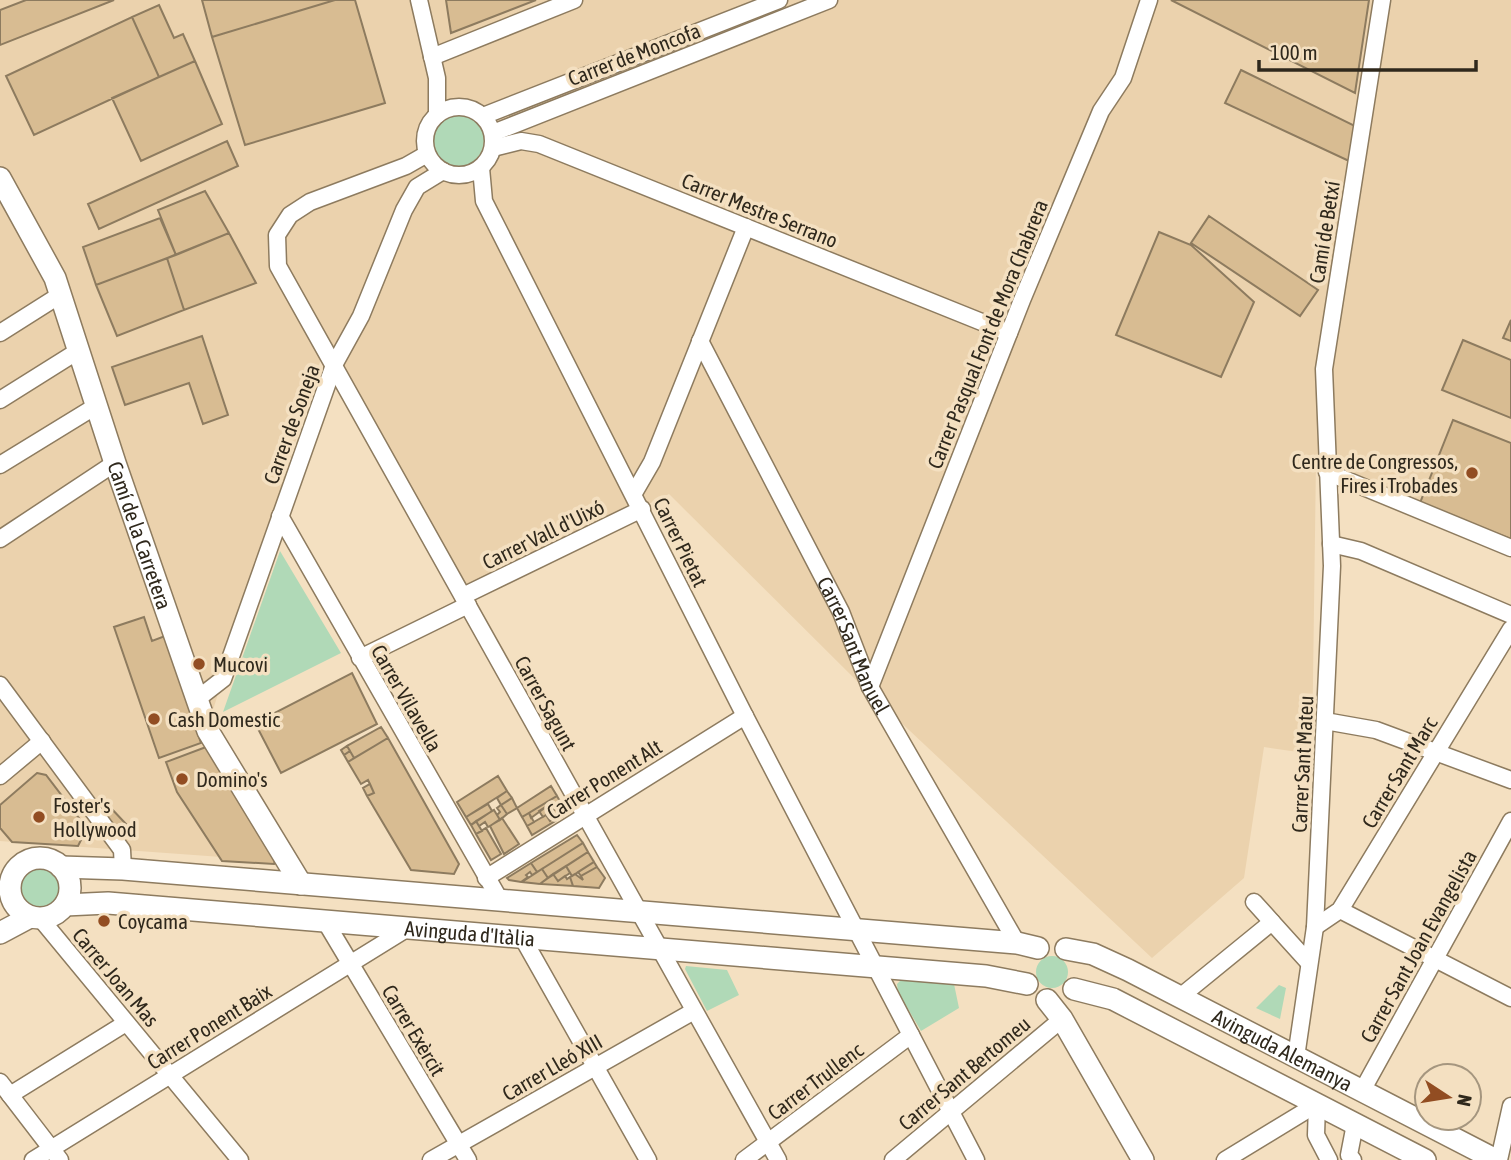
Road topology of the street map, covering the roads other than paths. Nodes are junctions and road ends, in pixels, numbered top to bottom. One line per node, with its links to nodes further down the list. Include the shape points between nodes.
1 (419, 0): 7 (street)
2 (574, 0): 7 (street)
3 (779, 0): 11 (street, Carrer de Moncofa)
4 (829, 0): 12 (street, Carrer de Moncofa)
5 (1149, 0): 20 (street, Carrer Pasqual Font de Mora Chabrera, via 1124,78 1101,111)
6 (1382, 0): 28 (street, Camí de Betxí, via 1324,369)
7 (432, 57): 8 (street)
8 (437, 78): 9 (street); 10 (street)
9 (459, 106): 10 (street); 11 (street)
10 (437, 114): 13 (street, via 426,133)
11 (483, 116): 12 (street)
12 (493, 141): 14 (street); 17 (street, Carrer Mestre Serrano, via 539,144)
13 (427, 154): 15 (street); 23 (street, Carrer Sagunt, via 310,202 290,215 277,235 278,266)
14 (481, 168): 15 (street, via 462,176); 29 (street, Carrer Pietat, via 484,201)
15 (443, 171): 23 (street, Carrer de Soneja, via 417,187 404,210 361,316)
16 (0, 178): 18 (main road, Camí de la Carretera)
17 (746, 227): 20 (street, Carrer Mestre Serrano); 21 (street)
18 (60, 295): 19 (street); 22 (main road, Camí de la Carretera)
19 (0, 333)
20 (1009, 333): 40 (street, Carrer Pasqual Font de Mora Chabrera)
21 (700, 341): 29 (street, via 652,462); 40 (street, Carrer Sant Manuel, via 841,612)
22 (78, 351): 24 (street); 25 (main road, Camí de la Carretera)
23 (334, 365): 31 (street, Carrer de Soneja); 35 (street, Carrer Sagunt)
24 (0, 400)
25 (96, 406): 26 (main road, Camí de la Carretera); 27 (street)
26 (115, 463): 32 (street); 41 (main road, Camí de la Carretera)
27 (0, 465)
28 (1327, 472): 33 (street, Carrer Sant Mateu); 34 (street)
29 (634, 493): 30 (street, Carrer Pietat)
30 (642, 509): 35 (street, Carrer Vall d'Uixó); 42 (street, Carrer Pietat)
31 (280, 516): 38 (street, Carrer Vilavella); 41 (street, Carrer de Soneja, via 223,679)
32 (0, 538)
33 (1331, 544): 36 (street, via 1361,551); 43 (street, Carrer Sant Mateu)
34 (1511, 548)
35 (465, 601): 38 (street, Carrer Vall d'Uixó); 48 (street, Carrer Sagunt)
36 (1511, 615)
37 (1511, 629): 45 (street, Carrer Sant Marc)
38 (360, 658): 54 (street, Carrer Vilavella)
39 (0, 685): 44 (street)
40 (870, 687): 70 (street, Carrer Sant Manuel)
41 (196, 700): 55 (main road, Camí de la Carretera, via 208,731)
42 (745, 716): 48 (street, Carrer Ponent Alt); 67 (street, Carrer Pietat)
43 (1325, 721): 45 (street, via 1376,730); 65 (street, Carrer Sant Mateu)
44 (42, 741): 46 (street); 53 (street, via 122,850)
45 (1436, 752): 47 (street); 60 (street, Carrer Sant Marc)
46 (0, 776)
47 (1511, 780)
48 (586, 816): 54 (street, Carrer Ponent Alt); 61 (street, Carrer Sagunt)
49 (1511, 821): 73 (street, Carrer Sant Joan Evangelista)
50 (0, 859): 51 (main road)
51 (27, 861): 52 (main road, via 45,859); 56 (main road)
52 (61, 867): 53 (main road, Avinguda d'Itàlia); 59 (main road, via 69,885)
53 (123, 869): 55 (main road, Avinguda d'Itàlia)
54 (486, 878): 57 (street, Carrer Vilavella)
55 (301, 884): 57 (main road, Avinguda d'Itàlia)
56 (5, 890): 62 (main road, via 17,908)
57 (500, 901): 61 (main road, Avinguda d'Itàlia)
58 (1254, 901): 64 (street)
59 (65, 905): 62 (main road, via 58,912); 63 (main road, Avinguda d'Itàlia, via 108,903)
60 (1339, 910): 65 (street, Carrer Sant Marc); 73 (street)
61 (640, 912): 67 (main road, Avinguda d'Itàlia); 71 (street, Carrer Sagunt)
62 (35, 917): 68 (main road); 84 (street, Carrer Joan Mas)
63 (325, 921): 66 (main road, Avinguda d'Itàlia); 75 (street, Carrer Exèrcit)
64 (1272, 922): 74 (street); 79 (street)
65 (1315, 927): 74 (street, Carrer Sant Mateu)
66 (408, 928): 69 (main road, Avinguda d'Itàlia); 75 (street, Carrer Ponent Baix)
67 (857, 930): 70 (main road, Avinguda d'Itàlia); 76 (street)
68 (0, 933)
69 (522, 937): 71 (main road, Avinguda d'Itàlia); 87 (street)
70 (1027, 946): 72 (main road); 77 (main road, via 1031,954 1024,968)
71 (660, 948): 76 (main road, Avinguda d'Itàlia); 82 (street, Carrer Sagunt)
72 (1066, 948): 78 (main road, via 1078,962); 79 (main road, Avinguda Alemanya, via 1093,954)
73 (1435, 958): 80 (street); 90 (street, Carrer Sant Joan Evangelista)
74 (1309, 963): 86 (street, Carrer Sant Mateu)
75 (349, 964): 88 (street, Carrer Ponent Baix); 96 (street, Carrer Exèrcit)
76 (874, 966): 77 (main road, Avinguda d'Itàlia, via 986,975); 85 (street)
77 (1027, 984): 81 (main road)
78 (1074, 989): 81 (main road, via 1062,998); 91 (main road, Avinguda Alemanya, via 1113,999)
79 (1180, 997): 86 (main road, Avinguda Alemanya)
80 (1511, 998)
81 (1047, 1000): 83 (main road)
82 (694, 1011): 87 (street, Carrer Lleó XIII); 95 (street, Carrer Sagunt)
83 (1062, 1018): 93 (street, Carrer Sant Bertomeu); 108 (main road)
84 (126, 1023): 88 (street, Carrer Joan Mas); 89 (street)
85 (911, 1035): 93 (street); 95 (street, Carrer Trullenc)
86 (1296, 1056): 90 (main road, Avinguda Alemanya)
87 (595, 1067): 96 (street, Carrer Lleó XIII); 103 (street)
88 (170, 1075): 97 (street, Carrer Ponent Baix); 100 (street, Carrer Joan Mas)
89 (5, 1089): 97 (street)
90 (1362, 1091): 112 (main road, Avinguda Alemanya)
91 (1317, 1104): 94 (main road, Avinguda Alemanya); 109 (street); 110 (street, via 1316,1135)
92 (1511, 1106): 112 (street)
93 (951, 1112): 106 (street, Carrer Sant Bertomeu); 107 (street)
94 (1355, 1124): 98 (street); 111 (main road, Avinguda Alemanya)
95 (768, 1142): 104 (street, Carrer Trullenc); 105 (street, Carrer Sagunt)
96 (458, 1144): 101 (street, Carrer Lleó XIII); 102 (street, Carrer Exèrcit)
97 (56, 1154): 99 (street, Carrer Ponent Baix)
98 (1348, 1158)
99 (33, 1160)
100 (240, 1160)
101 (431, 1160)
102 (468, 1160)
103 (648, 1160)
104 (744, 1160)
105 (778, 1160)
106 (893, 1160)
107 (976, 1160)
108 (1143, 1160)
109 (1225, 1160)
110 (1329, 1160)
111 (1425, 1160)
112 (1497, 1160)

